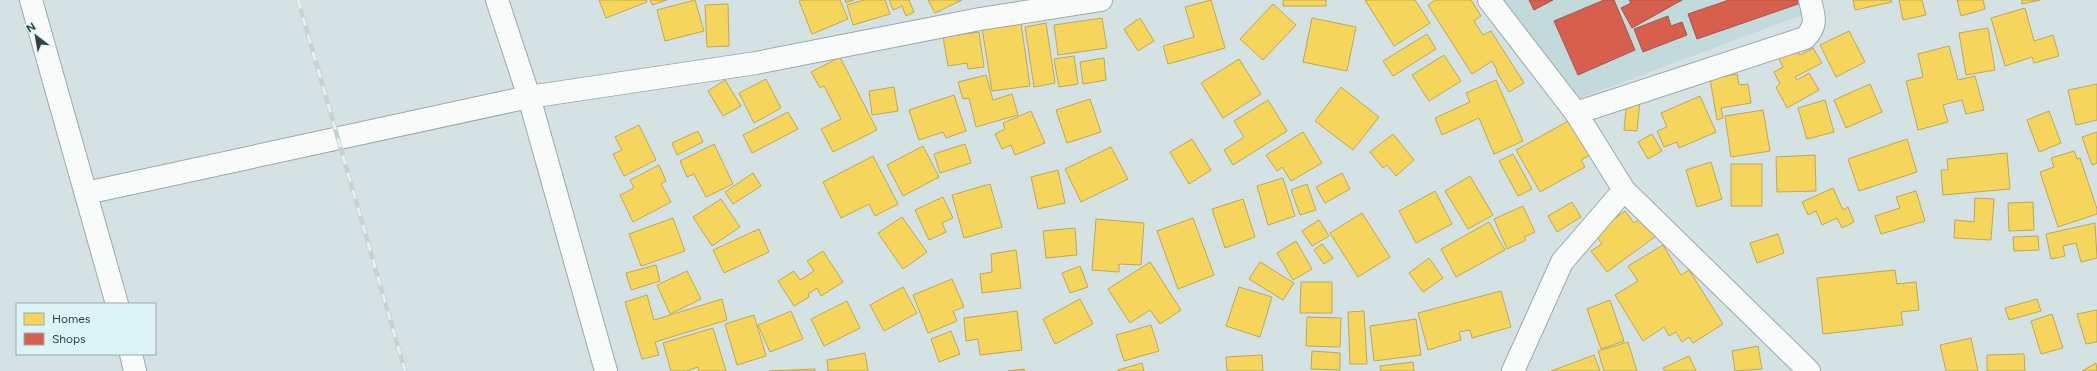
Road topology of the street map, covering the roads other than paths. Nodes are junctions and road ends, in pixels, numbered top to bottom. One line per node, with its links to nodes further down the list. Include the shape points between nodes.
1 (31, 0): 9 (street)
2 (497, 0): 6 (street)
3 (1100, 0): 6 (street, via 756,63)
4 (1489, 0): 7 (street)
5 (1810, 0): 7 (street, via 1815,24 1805,38)
6 (529, 97): 9 (street); 13 (street)
7 (1576, 113): 8 (street)
8 (1624, 190): 14 (street, via 1562,262); 15 (street)
9 (86, 193): 10 (street)
10 (117, 303)
11 (131, 355): 12 (street)
12 (135, 371)
13 (606, 371)
14 (1513, 371)
15 (1809, 371)

